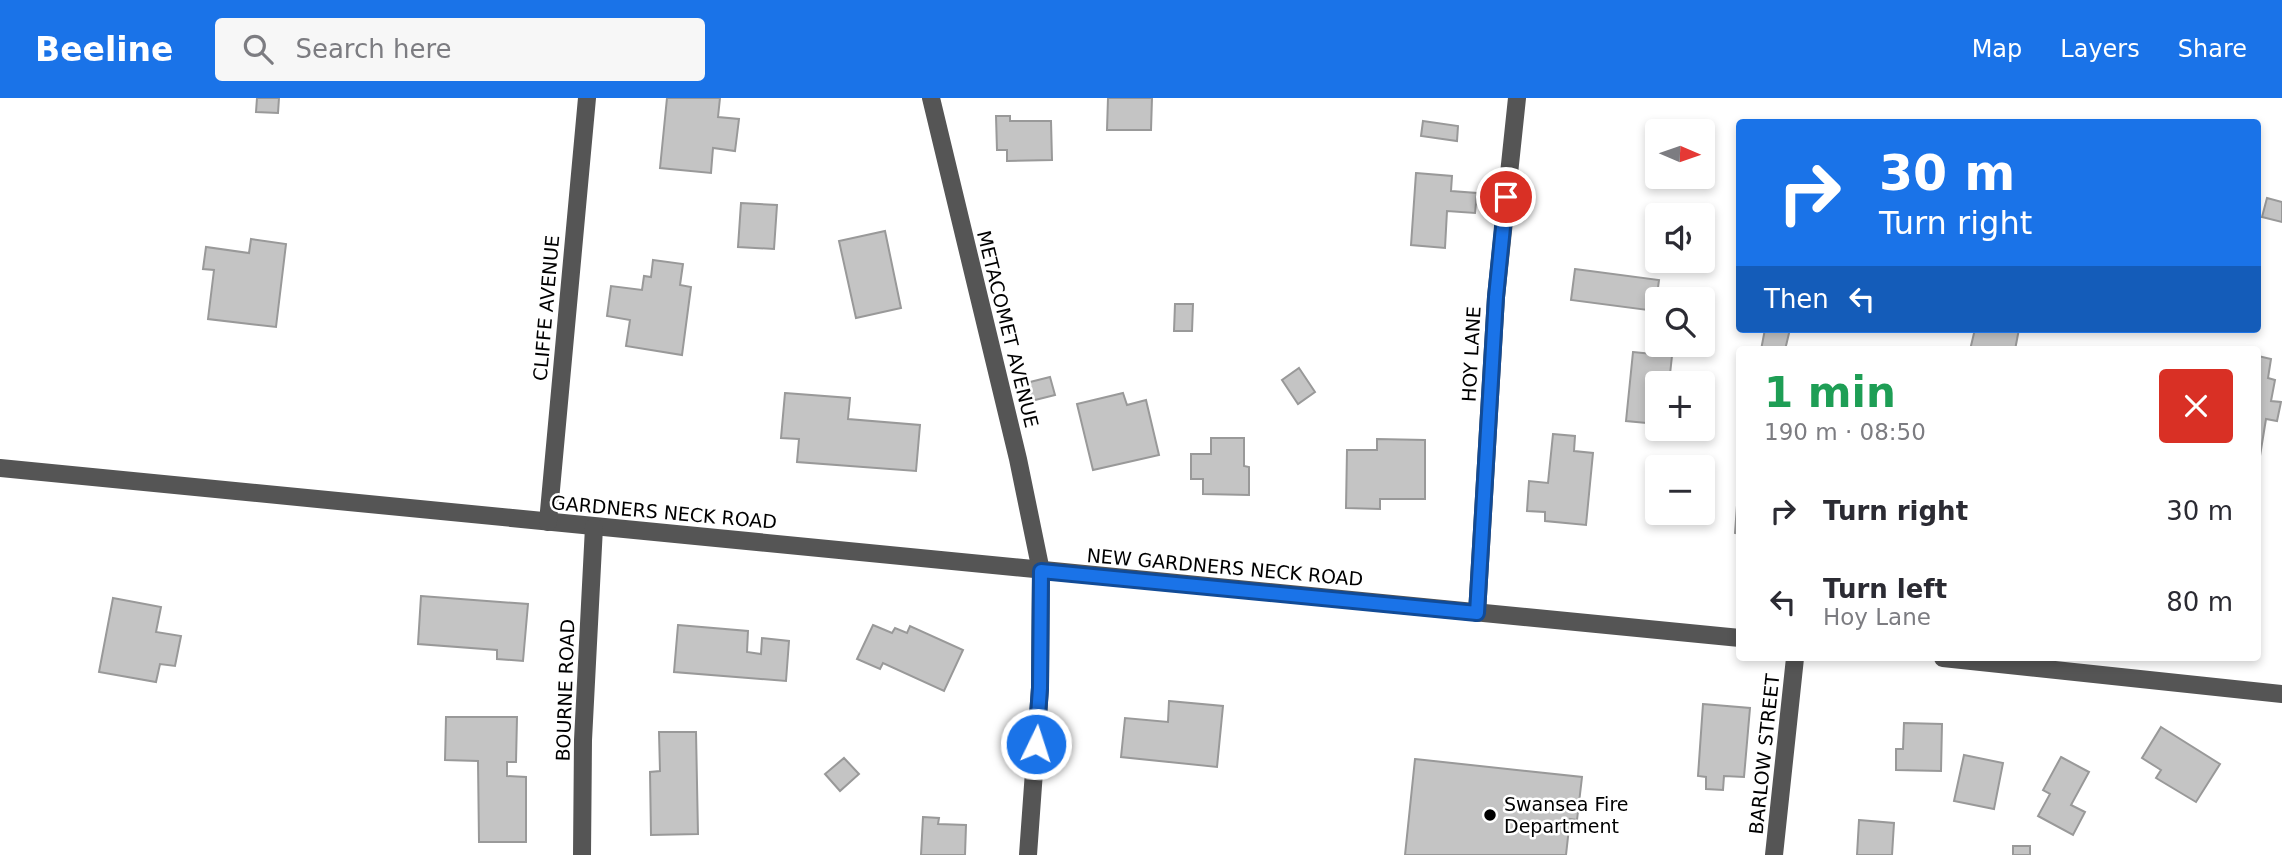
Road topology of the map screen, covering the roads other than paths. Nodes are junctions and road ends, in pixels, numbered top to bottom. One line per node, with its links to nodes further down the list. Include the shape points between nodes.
1 (587, 98): 5 (street, CLIFFE AVENUE)
2 (931, 98): 7 (street, METACOMET AVENUE)
3 (1517, 98): 8 (street, HOY LANE, via 1496,297)
4 (0, 468): 5 (street, GARDNERS NECK ROAD)
5 (548, 522): 6 (street, GARDNERS NECK ROAD)
6 (594, 527): 7 (street, GARDNERS NECK ROAD); 13 (street, BOURNE ROAD)
7 (1041, 571): 8 (street, NEW GARDNERS NECK ROAD); 14 (street, via 1040,688)
8 (1477, 613): 9 (street, NEW GARDNERS NECK ROAD)
9 (1736, 638)
10 (1795, 661): 15 (street, BARLOW STREET)
11 (1971, 661): 12 (street)
12 (2282, 694)
13 (582, 855)
14 (1028, 855)
15 (1774, 855)

